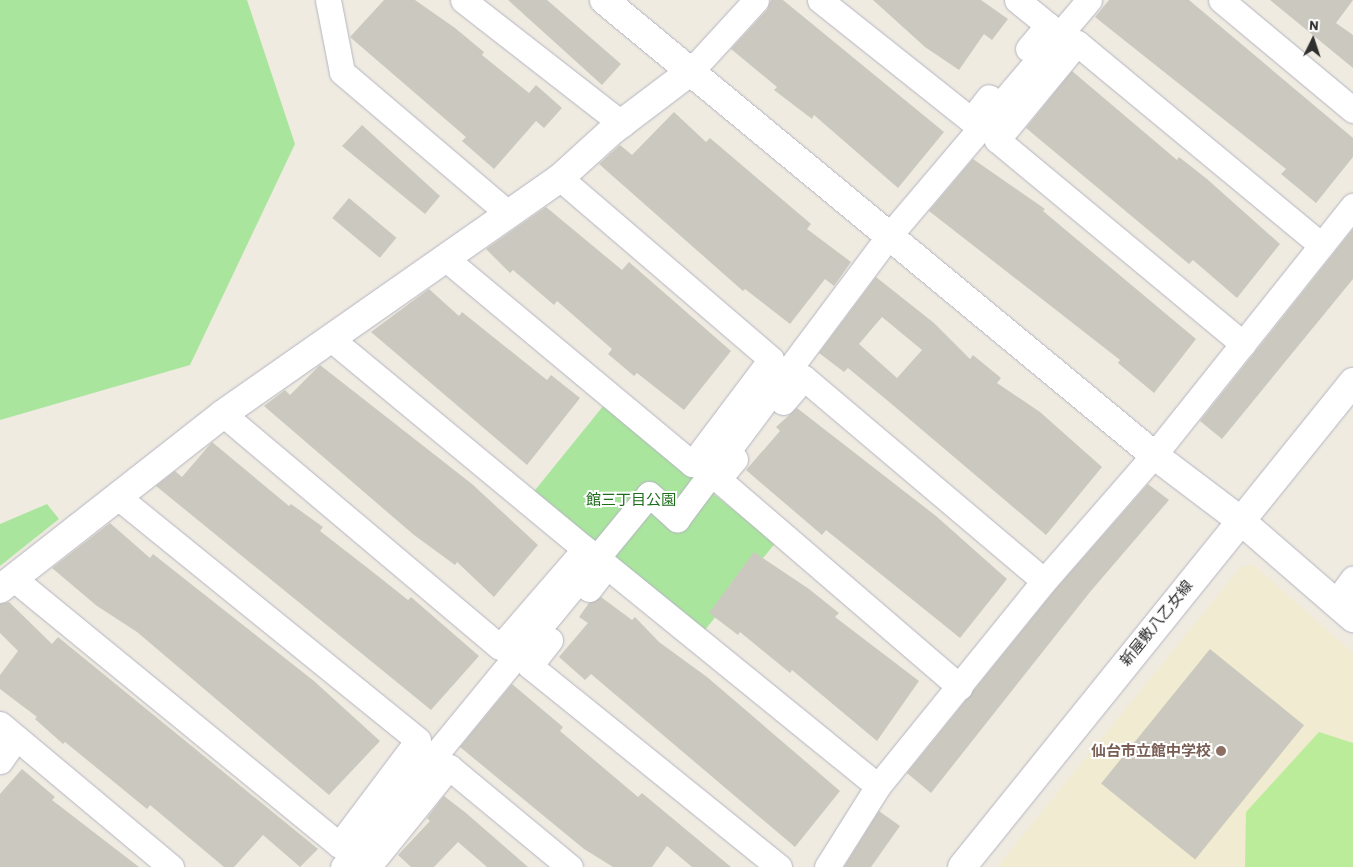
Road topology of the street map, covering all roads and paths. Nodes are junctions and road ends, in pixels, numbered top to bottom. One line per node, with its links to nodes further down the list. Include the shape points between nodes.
1 (328, 0): 14 (street, via 342,72)
2 (463, 0): 11 (street)
3 (604, 0): 9 (street)
4 (756, 0): 9 (street)
5 (820, 0): 6 (street, via 971,120 1048,24)
6 (1018, 0)
7 (1088, 0): 15 (street)
8 (1221, 0): 10 (street)
9 (691, 71): 11 (street); 15 (street)
10 (1353, 110)
11 (622, 124): 12 (street)
12 (560, 178): 14 (street); 17 (street, via 771,359 692,464)
13 (1353, 206): 16 (street)
14 (509, 214): 17 (street)
15 (888, 237): 22 (street); 34 (street, via 677,519 649,494)
16 (1321, 245): 19 (street); 19 (street, via 1077,43 997,140)
17 (445, 258): 18 (street)
18 (332, 340): 21 (street); 21 (street, via 585,549 500,647)
19 (1243, 344): 22 (street)
20 (1353, 382): 24 (street, 新屋敷八乙女線)
21 (223, 414): 23 (street)
22 (1154, 454): 24 (street); 26 (street)
23 (118, 497): 27 (street); 27 (street, via 418,740 340,844)
24 (1240, 520): 28 (street); 39 (street, 新屋敷八乙女線)
25 (1353, 579): 28 (street)
26 (1044, 581): 29 (street); 29 (street, via 804,378 718,479)
27 (7, 584)
28 (1344, 610)
29 (960, 688): 32 (street)
30 (8, 731): 31 (street); 33 (street)
31 (0, 761)
32 (878, 786): 37 (street, via 606,566 530,666); 38 (street)
33 (171, 867)
34 (343, 867)
35 (368, 867): 36 (street, via 449,767)
36 (570, 867)
37 (778, 867)
38 (827, 867)
39 (962, 867)

